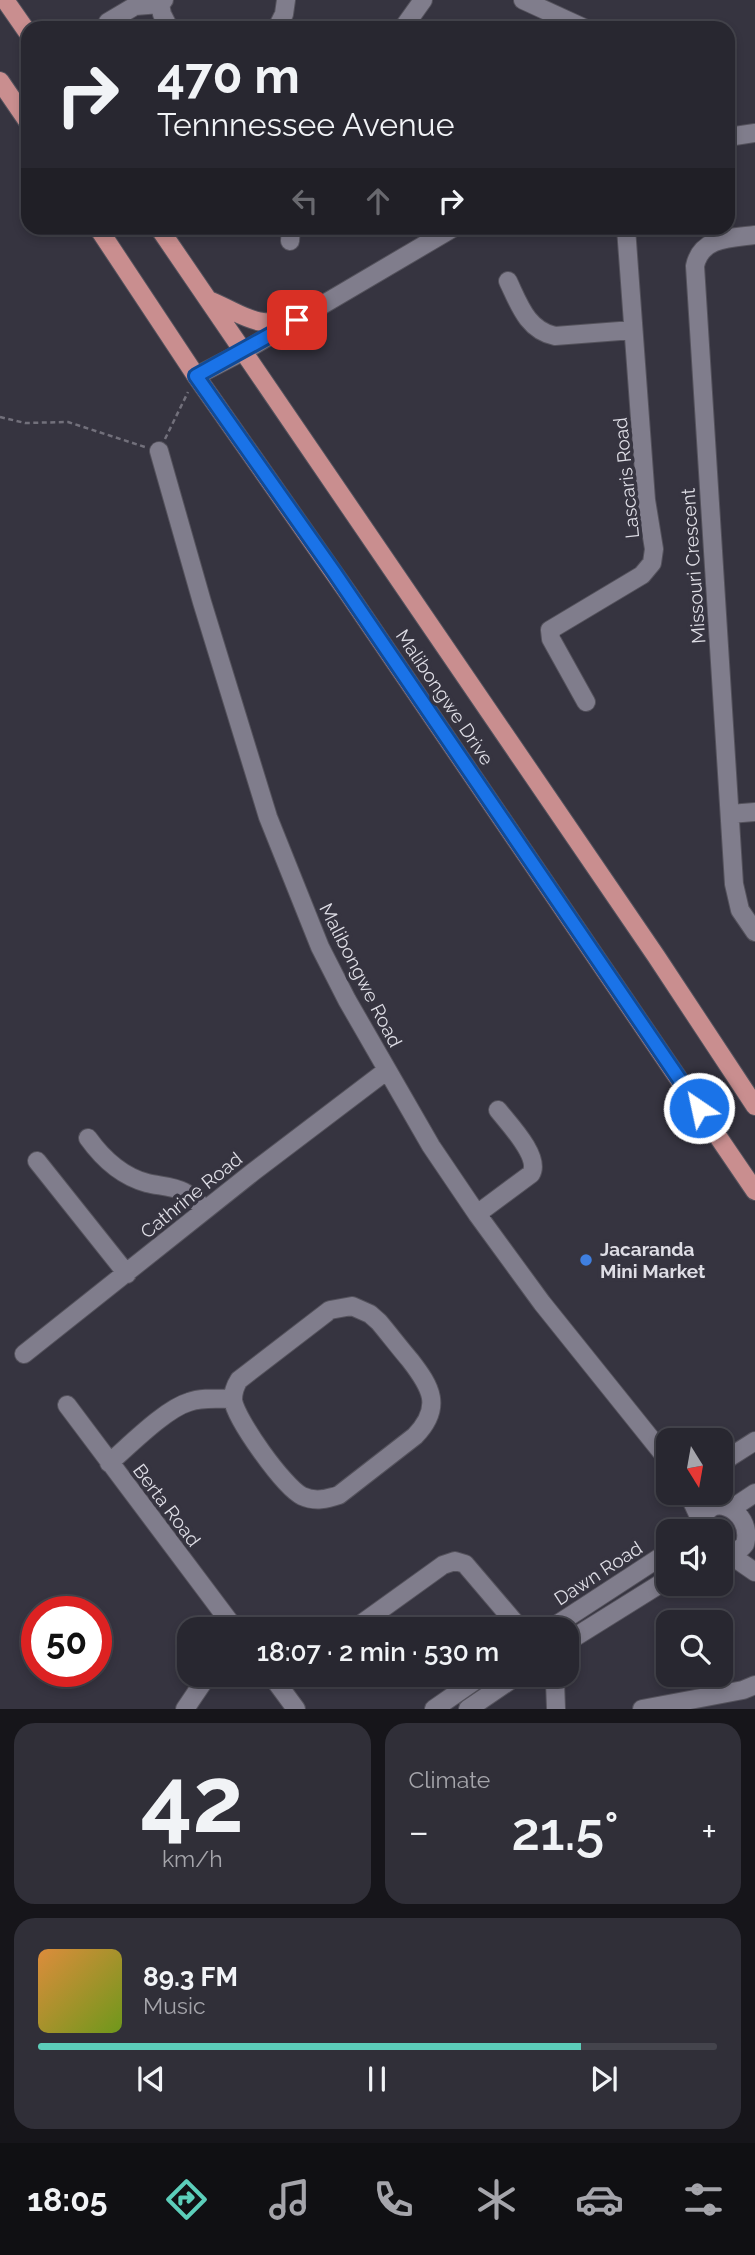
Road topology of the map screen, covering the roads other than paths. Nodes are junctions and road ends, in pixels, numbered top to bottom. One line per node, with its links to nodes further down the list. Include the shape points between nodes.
1 (5, 0): 11 (main road)
2 (286, 0): 8 (street)
3 (423, 0): 9 (street)
4 (523, 0): 10 (street)
5 (162, 2): 6 (street, via 135,6); 7 (street)
6 (110, 21)
7 (166, 21)
8 (280, 21)
9 (408, 21)
10 (569, 21)
11 (21, 23)
12 (0, 81): 13 (main road)
13 (21, 112)
14 (755, 133): 15 (street)
15 (735, 135)
16 (103, 235): 26 (main road, Malibongwe Drive)
17 (164, 235): 22 (main road, Malibongwe Drive)
18 (441, 235): 23 (street)
19 (626, 235): 24 (street, Lascaris Road)
20 (755, 235): 30 (street, Missouri Crescent, via 709,244 695,266)
21 (508, 281): 24 (street, via 526,318 548,335)
22 (208, 300): 23 (main road, via 253,321); 25 (main road, Malibongwe Drive)
23 (297, 320): 25 (street)
24 (633, 330): 28 (street, Lascaris Road, via 654,555 642,575 550,630)
25 (244, 351): 26 (street); 33 (main road, Malibongwe Drive)
26 (196, 376): 37 (main road, Malibongwe Drive)
27 (159, 451): 32 (street, Malibongwe Road, via 268,817 320,947)
28 (586, 702)
29 (755, 812): 30 (street)
30 (730, 814): 31 (street, Missouri Crescent, via 737,899)
31 (755, 932)
32 (386, 1071): 38 (street, Cathrine Road); 39 (street, Malibongwe Road)
33 (755, 1105)
34 (498, 1110): 39 (street, via 528,1150 534,1169)
35 (88, 1138): 38 (street, via 113,1167 147,1183 184,1192)
36 (37, 1161): 40 (street)
37 (755, 1191)
38 (205, 1209): 40 (street, Cathrine Road)
39 (477, 1214): 45 (street, Malibongwe Road, via 542,1303)
40 (127, 1273): 41 (street, Cathrine Road)
41 (24, 1354)
42 (233, 1399): 42 (street, via 239,1380 303,1329 330,1310 352,1306 379,1322 432,1394 429,1416 415,1436 339,1495 319,1500 303,1497 282,1477 244,1427); 47 (street, via 184,1403)
43 (67, 1405): 47 (street, Berta Road)
44 (755, 1441): 46 (street)
45 (656, 1442)
46 (733, 1455)
47 (109, 1463): 57 (street, Berta Road)
48 (755, 1493): 49 (street)
49 (732, 1506): 50 (street, via 716,1507); 51 (street, via 746,1517)
50 (705, 1519)
51 (752, 1534): 52 (street)
52 (733, 1550)
53 (656, 1560): 60 (street, Dawn Road)
54 (733, 1560): 55 (street)
55 (755, 1572)
56 (656, 1587): 61 (street)
57 (226, 1617)
58 (371, 1617): 59 (street, via 455,1561 465,1564)
59 (510, 1617)
60 (568, 1617)
61 (579, 1638)
62 (755, 1685): 75 (street)
63 (200, 1687): 70 (street)
64 (285, 1687): 71 (street)
65 (466, 1687): 69 (street)
66 (472, 1687): 69 (street)
67 (500, 1687): 73 (street)
68 (553, 1687): 74 (street)
69 (453, 1696): 72 (street)
70 (185, 1709)
71 (296, 1709)
72 (434, 1709)
73 (468, 1709)
74 (556, 1709)
75 (642, 1709)

